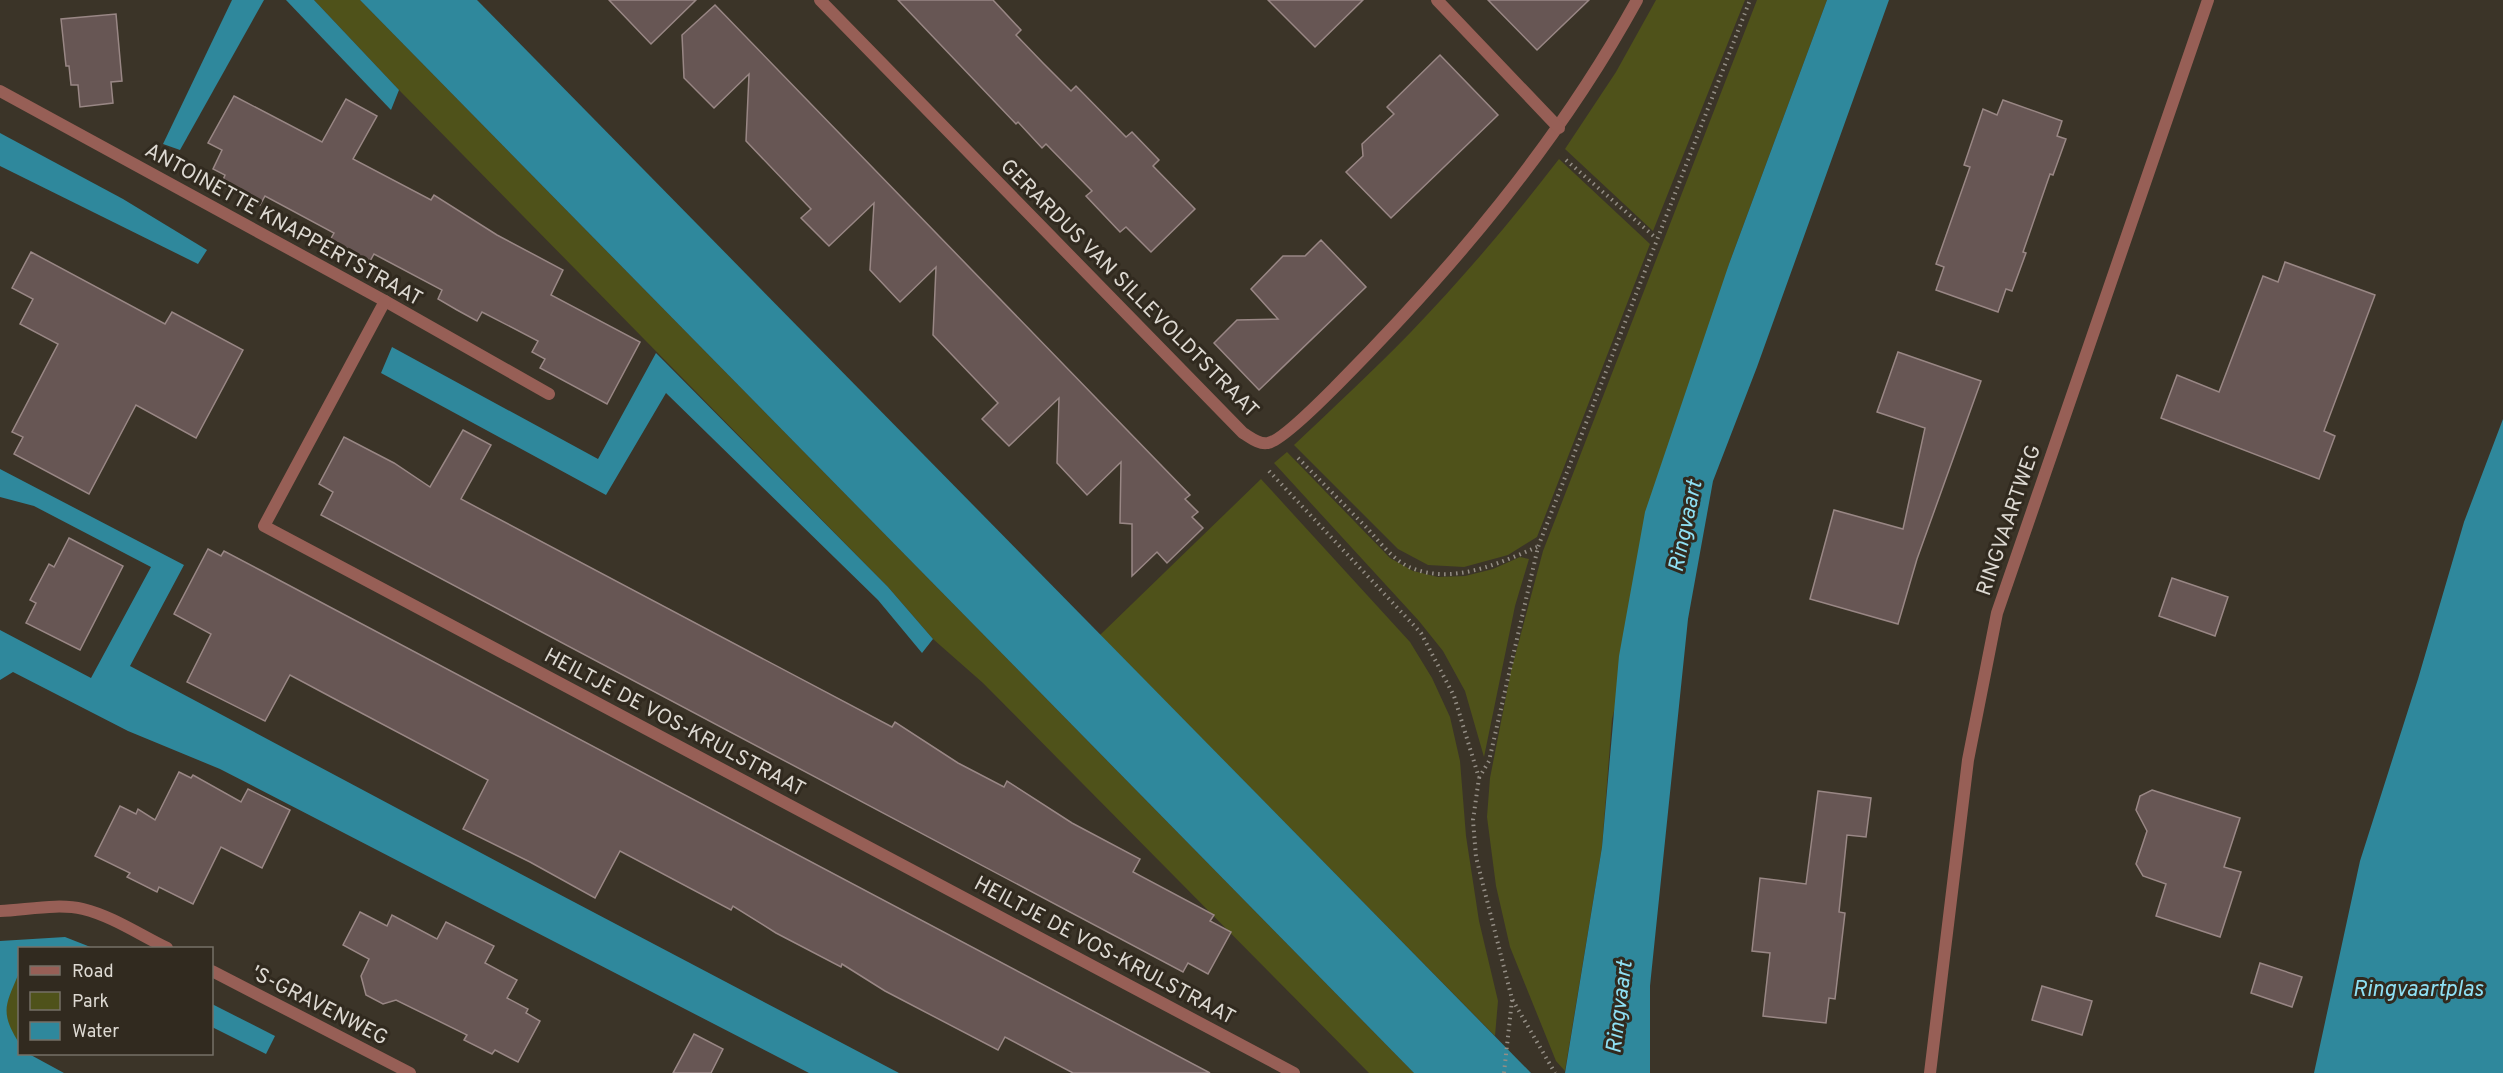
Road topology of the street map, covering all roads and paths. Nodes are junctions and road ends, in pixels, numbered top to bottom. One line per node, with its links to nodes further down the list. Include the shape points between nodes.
1 (820, 0): 11 (street, GERARDUS VAN SILLEVOLDTSTRAAT, via 1243,433 1257,442)
2 (1437, 0): 7 (street)
3 (1637, 0): 7 (street)
4 (1750, 0): 8 (path)
5 (2208, 0): 22 (street, RINGVAARTWEG, via 1997,613 1968,760)
6 (0, 91): 9 (street, ANTOINETTE KNAPPERTSTRAAT)
7 (1558, 128): 8 (path, via 1561,155); 11 (street, via 1510,193 1423,295 1323,399)
8 (1656, 238): 12 (path)
9 (385, 302): 10 (street, ANTOINETTE KNAPPERTSTRAAT); 19 (street, HEILTJE DE VOS-KRULSTRAAT, via 264,526)
10 (549, 394)
11 (1273, 441): 12 (path, via 1412,569 1427,573 1480,570); 13 (path, GERARDUS VAN SILLEVOLDTSTRAAT, via 1268,471 1420,633 1454,696)
12 (1538, 547): 13 (path, via 1489,761)
13 (1479, 778): 17 (path, GERARDUS VAN SILLEVOLDTSTRAAT, via 1473,820 1476,857)
14 (0, 911): 15 (street, via 82,909)
15 (164, 947)
16 (213, 973): 18 (street, 'S-GRAVENWEG)
17 (1512, 999): 20 (path); 21 (path, GERARDUS VAN SILLEVOLDTSTRAAT)
18 (410, 1073)
19 (1294, 1073)
20 (1504, 1073)
21 (1555, 1073)
22 (1930, 1073)

